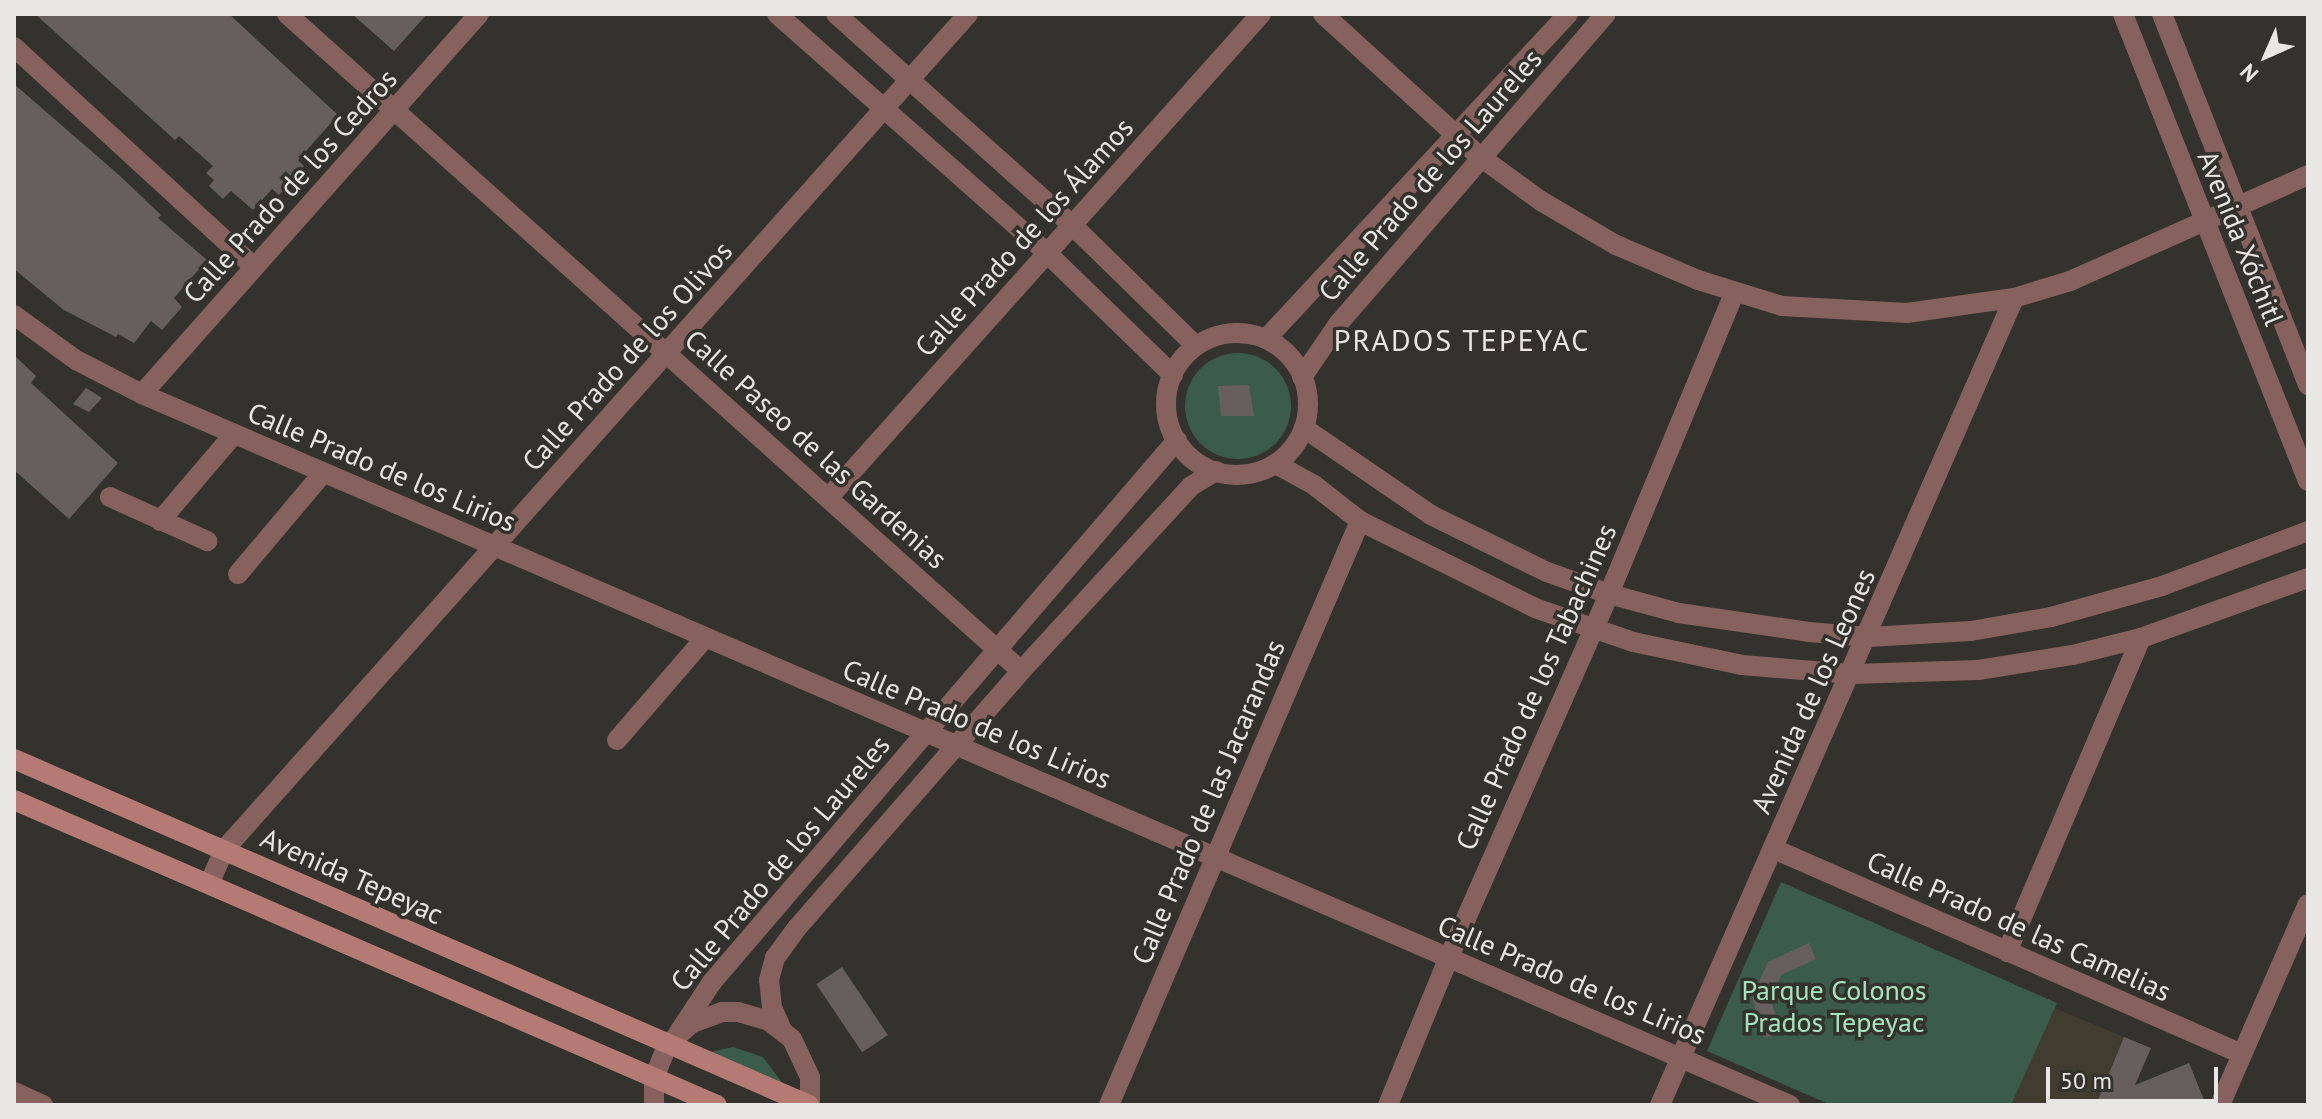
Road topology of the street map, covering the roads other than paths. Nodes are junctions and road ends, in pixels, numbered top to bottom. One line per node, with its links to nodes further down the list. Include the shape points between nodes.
1 (287, 14): 15 (street, Calle Paseo de las Gardenias)
2 (479, 14): 15 (street, Calle Prado de los Cedros)
3 (777, 14): 14 (street)
4 (836, 14): 13 (street)
5 (968, 14): 13 (street, Calle Prado de los Olivos)
6 (1261, 14): 21 (street, Calle Prado de los Álamos)
7 (1323, 14): 16 (street)
8 (1568, 14): 16 (street, Calle Prado de los Laureles)
9 (1606, 14): 17 (street, Calle Prado de los Laureles)
10 (2123, 14): 20 (street, Avenida Xóchitl)
11 (2162, 14): 19 (street, Avenida Xóchitl)
12 (14, 47): 23 (street)
13 (910, 81): 14 (street, Calle Prado de los Olivos); 21 (street)
14 (884, 109): 22 (street); 29 (street, Calle Prado de los Olivos)
15 (394, 110): 23 (street, Calle Prado de los Cedros); 29 (street, Calle Paseo de las Gardenias)
16 (1458, 136): 17 (street); 27 (street, Calle Prado de los Laureles)
17 (1479, 156): 24 (street, via 1616,245); 31 (street, Calle Prado de los Laureles, via 1339,323)
18 (2308, 175): 19 (street)
19 (2237, 204): 20 (street); 32 (street, Avenida Xóchitl)
20 (2204, 221): 25 (street, via 2070,281); 40 (street, Avenida Xóchitl)
21 (1072, 225): 22 (street, Calle Prado de los Álamos); 28 (street)
22 (1048, 254): 30 (street); 42 (street, Calle Prado de los Álamos)
23 (254, 267): 33 (street, Calle Prado de los Cedros)
24 (1735, 292): 25 (street, via 1782,306 1907,313); 50 (street, Calle Prado de los Tabachines)
25 (2014, 298): 52 (street, Avenida de los Leones)
26 (14, 315): 33 (street, Calle Prado de los Lirios, via 76,360)
27 (1266, 339): 28 (street, via 1229,334); 31 (street, via 1288,354)
28 (1196, 346): 30 (street)
29 (668, 352): 42 (street, Calle Paseo de las Gardenias); 47 (street, Calle Prado de los Olivos)
30 (1173, 375): 36 (street, via 1167,401)
31 (1302, 377): 34 (street, via 1308,402)
32 (2308, 385)
33 (142, 394): 35 (street, Calle Prado de los Lirios)
34 (1304, 428): 37 (street); 50 (street, via 1431,515 1488,545)
35 (234, 434): 39 (street, Calle Prado de los Lirios); 43 (street)
36 (1177, 440): 38 (street, via 1194,459); 55 (street, Calle Prado de los Laureles)
37 (1276, 464): 38 (street, via 1246,474); 44 (street)
38 (1216, 471): 56 (street, Calle Prado de los Laureles, via 1191,486)
39 (323, 473): 47 (street, Calle Prado de los Lirios); 48 (street)
40 (2308, 481)
41 (110, 497): 43 (street)
42 (829, 497): 55 (street, Calle Paseo de las Gardenias)
43 (160, 521): 46 (street)
44 (1360, 521): 51 (street, via 1456,572); 65 (street, Calle Prado de las Jacarandas)
45 (2308, 531): 52 (street, via 2162,586 2051,617 1971,631)
46 (207, 541)
47 (494, 546): 53 (street, Calle Prado de los Lirios); 64 (street, Calle Prado de los Olivos)
48 (238, 574)
49 (2308, 578): 54 (street)
50 (1609, 594): 51 (street, Calle Prado de los Tabachines); 52 (street, via 1751,626)
51 (1593, 630): 57 (street, via 1742,665); 69 (street, Calle Prado de los Tabachines)
52 (1868, 637): 57 (street, Avenida de los Leones)
53 (705, 638): 58 (street, Calle Prado de los Lirios); 59 (street)
54 (2141, 638): 57 (street, via 1978,670); 68 (street)
55 (997, 650): 56 (street, Calle Paseo de las Gardenias); 58 (street, Calle Prado de los Laureles)
56 (1021, 671): 60 (street, Calle Prado de los Laureles)
57 (1852, 674): 63 (street, Avenida de los Leones)
58 (926, 732): 60 (street, Calle Prado de los Lirios); 71 (street, Calle Prado de los Laureles, via 712,982)
59 (617, 740)
60 (955, 745): 65 (street, Calle Prado de los Lirios); 70 (street, Calle Prado de los Laureles, via 775,958 770,997)
61 (14, 759): 64 (street, Avenida Tepeyac)
62 (14, 800): 66 (street)
63 (1774, 849): 68 (street, Calle Prado de las Camelias); 73 (street, Avenida de los Leones)
64 (224, 850): 66 (street, Calle Prado de los Olivos); 71 (street, Avenida Tepeyac)
65 (1214, 855): 69 (street, Calle Prado de los Lirios); 80 (street, Calle Prado de las Jacarandas)
66 (209, 884): 74 (street)
67 (2308, 904): 72 (street)
68 (2007, 952): 72 (street, Calle Prado de las Camelias)
69 (1449, 957): 73 (street, Calle Prado de los Lirios); 81 (street, Calle Prado de los Tabachines)
70 (782, 1030): 71 (street, via 753,1015 722,1012 692,1023); 79 (street, Avenida Tepeyac, via 806,1064)
71 (673, 1038): 74 (street); 79 (street, Avenida Tepeyac)
72 (2242, 1054): 84 (street)
73 (1681, 1058): 82 (street, Avenida de los Leones); 83 (street, Calle Prado de los Lirios)
74 (654, 1078): 77 (street); 78 (street)
75 (14, 1092): 76 (street)
76 (43, 1105)
77 (654, 1105)
78 (717, 1105)
79 (810, 1105)
80 (1109, 1105)
81 (1388, 1105)
82 (1660, 1105)
83 (1790, 1105)
84 (2220, 1105)

